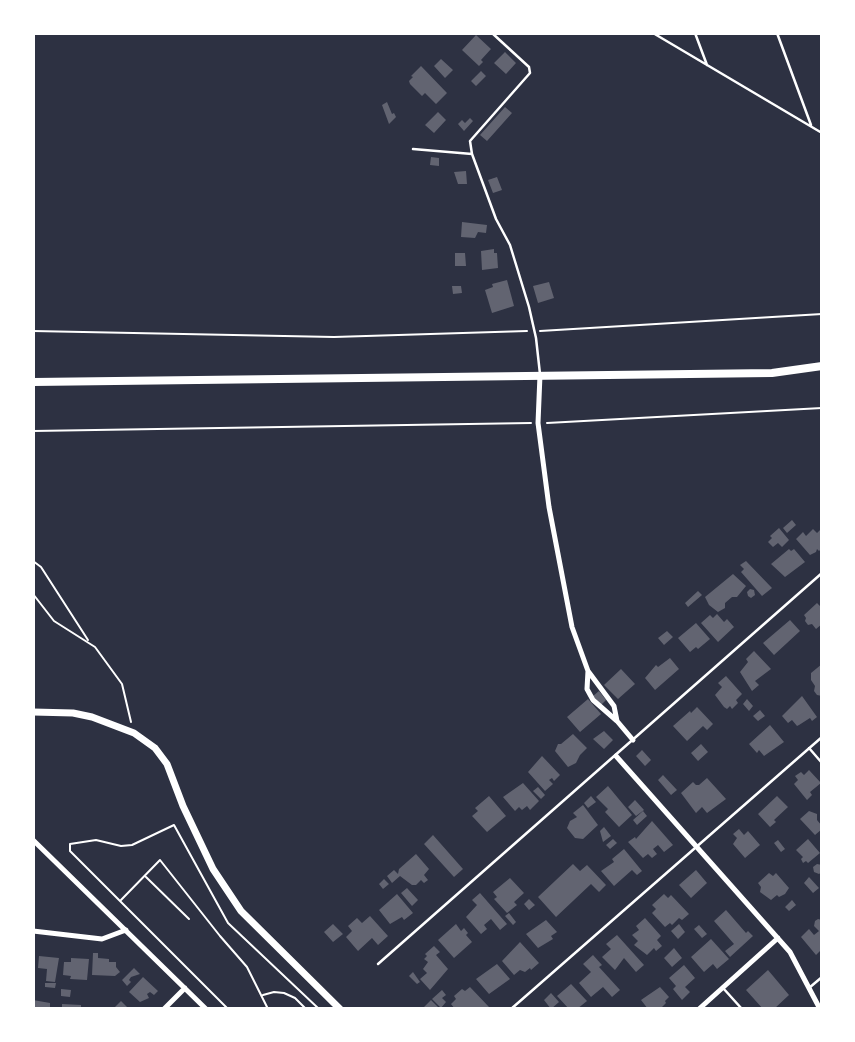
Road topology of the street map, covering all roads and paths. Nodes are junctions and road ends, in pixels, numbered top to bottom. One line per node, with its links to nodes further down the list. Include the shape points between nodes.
1 (492, 33): 9 (lane, via 530,73 470,141)
2 (653, 33): 5 (lane)
3 (695, 33): 5 (lane)
4 (777, 33): 6 (lane)
5 (707, 65): 6 (lane)
6 (812, 127): 7 (lane)
7 (822, 133)
8 (413, 149): 9 (lane)
9 (472, 154): 12 (lane, via 510,245)
10 (822, 314): 12 (path)
11 (33, 331): 12 (path, via 334,337)
12 (534, 331): 14 (lane)
13 (822, 366): 14 (main road, via 772,373)
14 (540, 375): 15 (main road); 17 (street)
15 (33, 382)
16 (822, 408): 17 (path)
17 (538, 423): 18 (path); 23 (street, via 572,627)
18 (33, 431)
19 (33, 561): 22 (path)
20 (822, 573): 28 (lane)
21 (33, 594): 22 (path, via 54,621)
22 (89, 642): 26 (path, via 122,684)
23 (588, 671): 25 (street, via 614,706); 25 (street, via 587,690)
24 (33, 712): 26 (street, via 73,713)
25 (617, 721): 28 (street)
26 (134, 733): 53 (street, via 162,757 213,869 241,911)
27 (822, 737): 29 (lane)
28 (633, 740): 30 (lane)
29 (809, 748): 31 (lane); 33 (lane)
30 (616, 756): 33 (street); 40 (lane)
31 (822, 762)
32 (33, 840): 37 (street)
33 (697, 847): 39 (street); 54 (lane)
34 (145, 876): 35 (path); 36 (path); 45 (path, via 160,860 247,967)
35 (120, 901): 49 (path); 52 (path, via 70,851 70,844 96,840 132,845 174,825 228,923)
36 (189, 919)
37 (127, 930): 38 (street, via 102,939); 42 (street)
38 (33, 931)
39 (778, 938): 43 (street); 44 (street)
40 (378, 964)
41 (822, 977): 44 (lane)
42 (185, 988): 47 (street); 48 (street)
43 (723, 988): 46 (street); 55 (lane)
44 (809, 988): 56 (street)
45 (262, 995): 50 (path); 51 (path, via 284,993)
46 (701, 1008)
47 (164, 1009)
48 (206, 1009)
49 (228, 1009)
50 (268, 1009)
51 (306, 1009)
52 (319, 1009)
53 (340, 1009)
54 (511, 1009)
55 (742, 1009)
56 (820, 1009)

